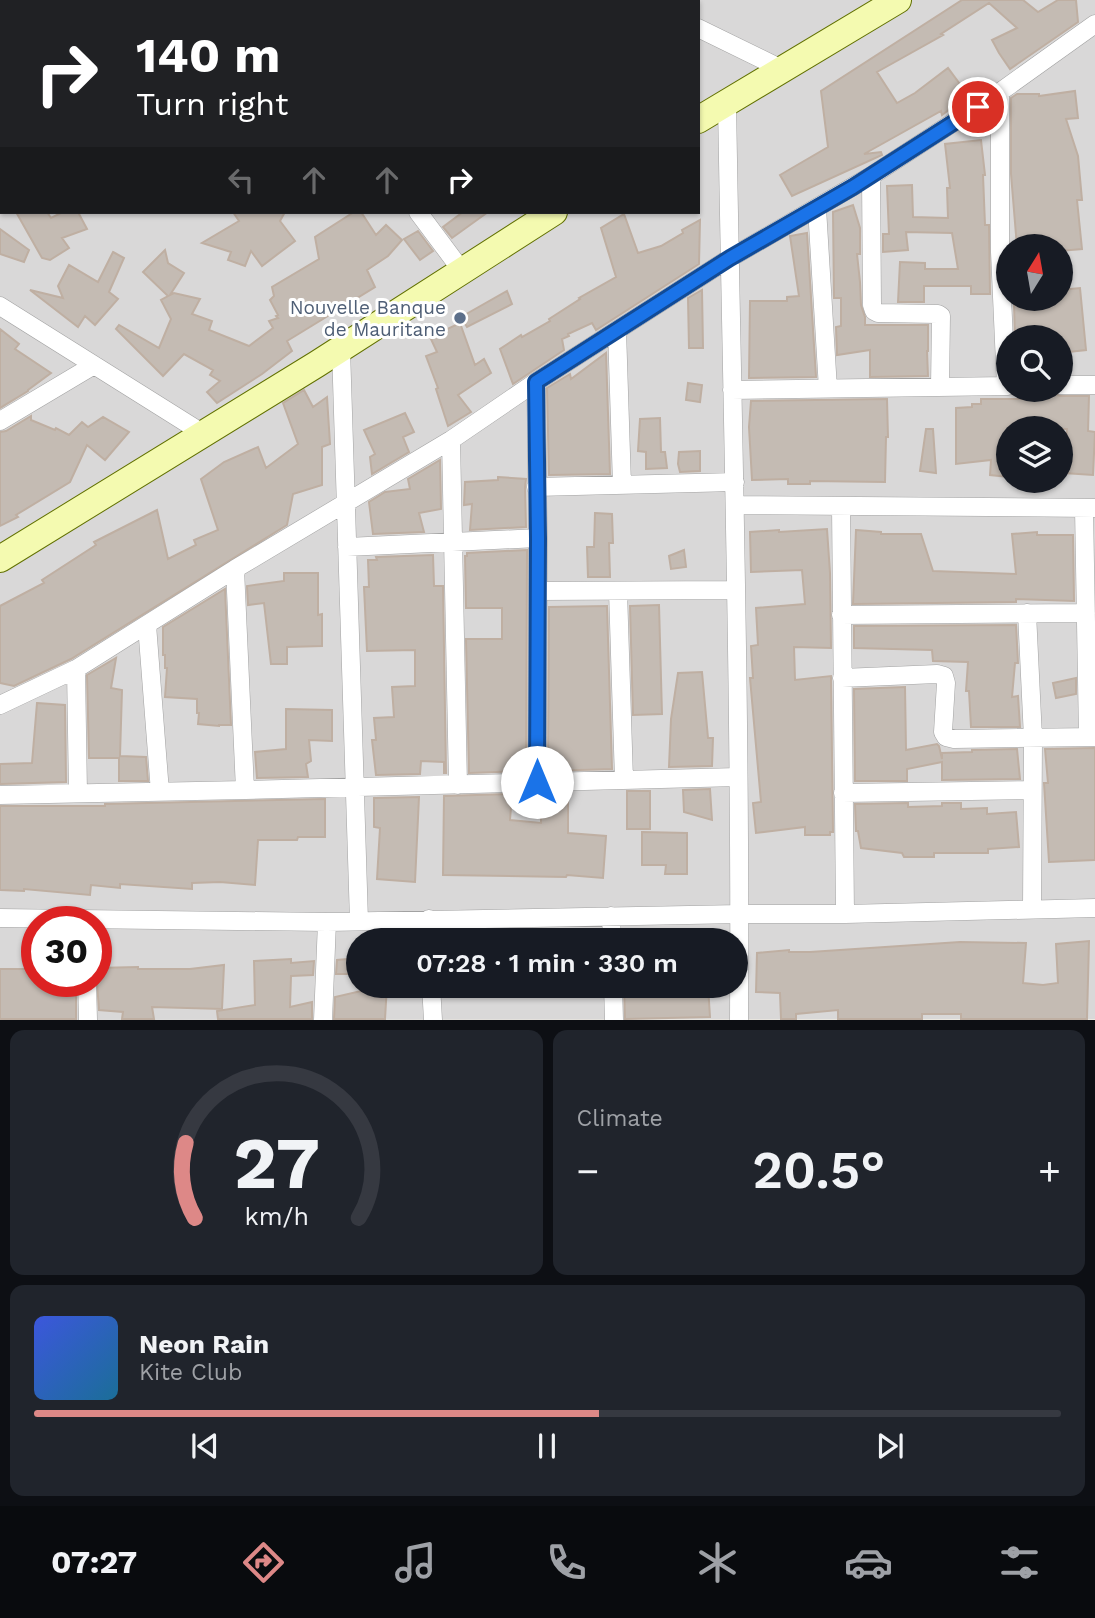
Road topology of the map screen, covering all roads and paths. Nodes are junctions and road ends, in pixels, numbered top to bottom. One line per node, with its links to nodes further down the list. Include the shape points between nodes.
1 (898, 0): 4 (street)
2 (1095, 24): 5 (street)
3 (700, 29): 4 (street)
4 (784, 70): 6 (street)
5 (1000, 92): 8 (street); 15 (street)
6 (727, 102): 7 (street); 12 (street)
7 (700, 119)
8 (871, 176): 9 (street); 23 (street, via 872,305 874,311 884,314 941,316)
9 (817, 208): 12 (street); 24 (street)
10 (419, 214): 13 (street)
11 (551, 214): 13 (street)
12 (730, 258): 16 (street); 25 (street)
13 (462, 271): 17 (street)
14 (0, 306): 18 (street)
15 (1004, 325)
16 (617, 330): 19 (street); 30 (street)
17 (341, 349): 27 (street); 32 (street)
18 (94, 365): 26 (street); 27 (street)
19 (536, 382): 28 (street); 31 (street)
20 (1073, 385): 21 (street)
21 (1095, 385)
22 (996, 386): 23 (street)
23 (940, 387): 24 (street)
24 (828, 389): 25 (street)
25 (732, 390): 29 (street)
26 (0, 421)
27 (204, 433): 39 (street)
28 (451, 440): 32 (street); 37 (street)
29 (735, 482): 30 (street); 33 (street)
30 (622, 485): 31 (street)
31 (536, 487): 36 (street)
32 (345, 502): 38 (street); 40 (street)
33 (735, 505): 34 (street); 41 (street)
34 (841, 506): 35 (street); 46 (street)
35 (1090, 508): 45 (street)
36 (538, 538): 37 (street); 42 (street)
37 (453, 541): 38 (street); 57 (street)
38 (347, 547): 58 (street)
39 (0, 559)
40 (235, 569): 47 (street); 59 (street)
41 (736, 590): 43 (street); 54 (street)
42 (538, 591): 43 (street); 56 (street)
43 (618, 591): 55 (street)
44 (1027, 613): 45 (street); 46 (street); 53 (street)
45 (1086, 613): 48 (street)
46 (841, 615): 50 (street)
47 (147, 625): 49 (street); 61 (street)
48 (1091, 658): 52 (street)
49 (76, 669): 51 (street); 62 (street)
50 (842, 678): 53 (street, via 937,674 946,683 946,737); 63 (street)
51 (0, 705)
52 (1092, 737): 53 (street)
53 (1032, 738): 60 (street)
54 (738, 777): 55 (street); 67 (street)
55 (624, 780): 56 (street)
56 (537, 782): 57 (street)
57 (458, 785): 58 (street)
58 (355, 787): 59 (street); 74 (street)
59 (245, 790): 61 (street)
60 (1032, 790): 63 (street); 66 (street)
61 (160, 792): 62 (street)
62 (78, 793): 64 (street)
63 (843, 793): 68 (street)
64 (0, 795)
65 (1095, 908): 66 (street)
66 (1032, 909): 68 (street)
67 (740, 914): 68 (street); 69 (street); 85 (street)
68 (845, 914)
69 (611, 916): 72 (street); 77 (street)
70 (0, 918): 71 (street)
71 (21, 919)
72 (429, 919): 74 (street); 76 (street)
73 (112, 921): 75 (street)
74 (359, 921): 75 (street)
75 (327, 922): 82 (street)
76 (429, 928)
77 (612, 928)
78 (88, 997): 81 (street)
79 (432, 998): 83 (street)
80 (613, 998): 84 (street)
81 (88, 1020)
82 (323, 1020)
83 (433, 1020)
84 (614, 1020)
85 (739, 1020)

